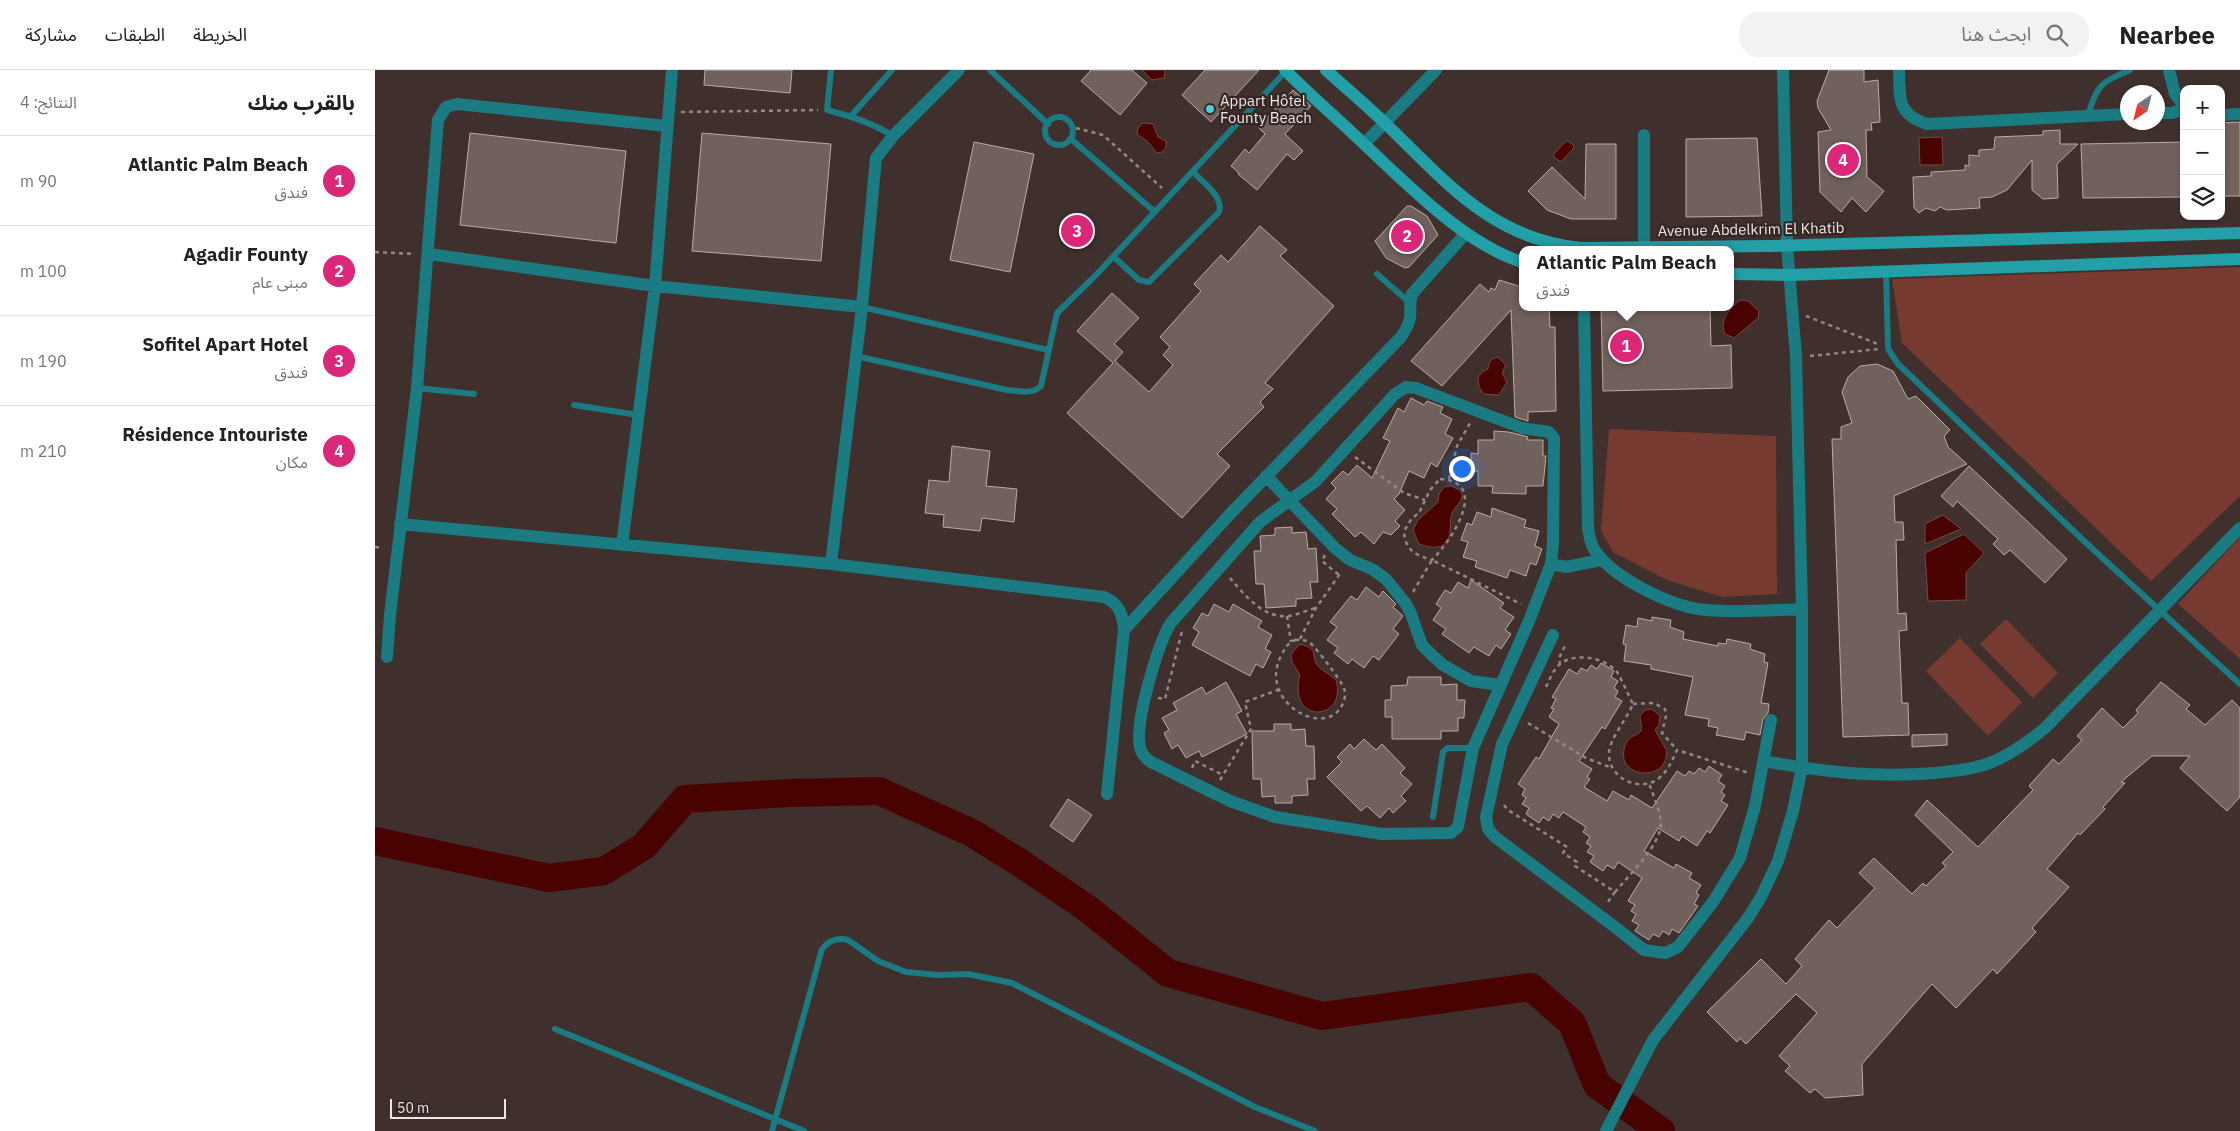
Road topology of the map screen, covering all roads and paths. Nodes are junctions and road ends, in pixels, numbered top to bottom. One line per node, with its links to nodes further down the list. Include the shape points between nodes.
1 (672, 70): 16 (street)
2 (831, 70): 15 (lane)
3 (892, 70): 22 (lane)
4 (959, 70): 28 (street)
5 (990, 70): 23 (lane)
6 (1326, 70): 24 (street, Avenue Abdelkrim El Khatib)
7 (1436, 70): 24 (street)
8 (1783, 70): 36 (street)
9 (1899, 70): 20 (street, via 1903,109 1913,119 1927,124)
10 (2129, 70): 20 (lane, via 2104,81 2095,94)
11 (2169, 70): 13 (street)
12 (1286, 71): 30 (street); 31 (lane)
13 (2180, 101)
14 (2180, 109): 17 (street)
15 (827, 110): 16 (path); 22 (lane)
16 (668, 112): 25 (street)
17 (2165, 113)
18 (2120, 114): 20 (street)
19 (2240, 114): 21 (street)
20 (2088, 115)
21 (2225, 115)
22 (851, 116): 28 (lane, via 880,127)
23 (1048, 124): 26 (lane, via 1061,118 1070,122); 29 (lane, via 1045,133 1049,142 1063,145)
24 (1385, 124): 30 (street); 37 (street, Avenue Abdelkrim El Khatib, via 1469,203 1515,231)
25 (667, 126): 41 (street, via 457,104 446,108 438,120); 49 (street)
26 (1072, 127): 29 (lane); 32 (path, via 1103,135)
27 (1644, 134): 38 (street)
28 (893, 136): 51 (street, via 880,150 874,167)
29 (1071, 139): 33 (lane)
30 (1365, 144): 34 (street)
31 (1193, 172): 32 (lane); 42 (lane, via 1218,198 1219,212 1149,282 1139,280)
32 (1171, 195): 33 (lane)
33 (1155, 212): 42 (lane)
34 (1466, 233): 44 (street, via 1498,254); 50 (street, via 1412,294)
35 (2240, 233): 36 (street, Avenue Abdelkrim El Khatib)
36 (1787, 245): 39 (street, Avenue Abdelkrim El Khatib); 48 (street)
37 (1557, 246)
38 (1644, 246)
39 (1734, 246)
40 (375, 252): 41 (path)
41 (429, 254): 49 (street); 58 (street)
42 (1114, 257): 55 (lane, via 1057,313)
43 (2240, 259): 45 (street)
44 (1519, 261)
45 (1886, 271): 48 (street); 54 (lane)
46 (1377, 274): 50 (lane)
47 (1734, 274): 48 (street)
48 (1791, 275): 52 (street)
49 (655, 286): 51 (street); 62 (street)
50 (1409, 302): 64 (street, via 1411,317 1401,337)
51 (862, 307): 55 (lane); 56 (street)
52 (1792, 310): 54 (path); 57 (street)
53 (1584, 311): 73 (street, via 1588,527 1592,547)
54 (1888, 348): 57 (path); 81 (lane, via 1898,364)
55 (1048, 350): 56 (lane, via 1041,386 1031,392 1007,390)
56 (856, 356): 74 (street)
57 (1796, 357): 79 (street)
58 (417, 388): 59 (lane); 68 (street)
59 (474, 394)
60 (573, 405): 62 (lane)
61 (1478, 411): 63 (street, via 1416,388 1406,388 1395,394); 65 (path, via 1459,440); 75 (street, via 1553,435)
62 (638, 415): 70 (street)
63 (1345, 449): 66 (path, via 1404,493); 67 (street, via 1316,481)
64 (1267, 476): 67 (street); 84 (street)
65 (1449, 479): 66 (path, via 1440,479); 72 (path, via 1466,492 1466,502 1448,543)
66 (1425, 500): 72 (path, via 1419,513 1407,525 1404,538 1412,552)
67 (1290, 501): 71 (street); 76 (street, via 1261,522)
68 (400, 524): 70 (street); 89 (street)
69 (2240, 528): 81 (street)
70 (622, 545): 74 (street)
71 (1350, 560): 77 (street, via 1382,575); 78 (path)
72 (1432, 560): 77 (path); 80 (path)
73 (1601, 560): 75 (street, via 1565,567); 79 (street, via 1627,580 1664,598 1698,608 1725,611)
74 (831, 564): 84 (street, via 1104,597 1117,604)
75 (1551, 564): 80 (street)
76 (1221, 567): 82 (path, via 1250,600 1267,612); 110 (street, via 1175,618 1162,640 1147,688 1139,744 1151,762)
77 (1406, 604): 92 (street, via 1422,645 1432,656 1471,681)
78 (1316, 608): 82 (path); 86 (path)
79 (1802, 609): 104 (street)
80 (1534, 610): 92 (street)
81 (2159, 610): 91 (lane); 104 (street, via 2045,728 2017,750 1989,763 1957,771 1907,775 1837,774)
82 (1287, 616): 87 (path)
83 (1175, 626): 95 (path, via 1183,632 1165,699)
84 (1124, 630): 111 (street)
85 (1553, 635): 115 (street, via 1504,739 1486,823 1495,837)
86 (1300, 639): 87 (path); 93 (path, via 1312,645 1344,688 1342,706 1328,717 1309,717 1287,704)
87 (1291, 642): 93 (path, via 1284,649 1276,669)
88 (1567, 644): 90 (path, via 1559,658)
89 (387, 657)
90 (1560, 665): 94 (path); 96 (path, via 1583,658 1601,661 1616,671)
91 (2240, 684)
92 (1500, 685): 101 (street)
93 (1278, 690): 107 (path, via 1245,702 1251,729)
94 (1543, 694)
95 (1154, 697)
96 (1633, 704): 102 (path, via 1654,703 1665,709 1662,733); 105 (path, via 1612,741 1609,753)
97 (1531, 716): 99 (path)
98 (1771, 720): 103 (street)
99 (1528, 723): 100 (path); 105 (path, via 1586,758)
100 (1526, 728)
101 (1473, 748): 110 (street, via 1459,822 1451,833 1382,834 1300,822 1251,810); 113 (lane, via 1447,748 1443,752)
102 (1677, 750): 108 (path); 109 (path, via 1667,771)
103 (1764, 761): 104 (street); 108 (street)
104 (1802, 767): 122 (street, via 1787,835 1761,897 1653,1040)
105 (1612, 768): 109 (path, via 1632,784)
106 (1191, 770): 107 (path, via 1195,761)
107 (1223, 775): 110 (path)
108 (1761, 777): 115 (street, via 1740,858 1713,902 1678,948 1658,954 1644,950)
109 (1649, 783): 114 (path, via 1659,810 1660,830 1643,859)
110 (1212, 792)
111 (1107, 794)
112 (1504, 804): 114 (path, via 1508,810 1567,847 1563,853 1577,862 1575,866)
113 (1433, 817)
114 (1615, 892): 115 (path)
115 (1599, 915)
116 (555, 1029): 117 (lane)
117 (775, 1119): 118 (lane, via 822,949 831,940 843,939 878,961 907,972 968,974 1012,983); 119 (lane); 120 (lane)
118 (1298, 1128): 121 (lane)
119 (772, 1131)
120 (804, 1131)
121 (1315, 1131)
122 (1606, 1131)

